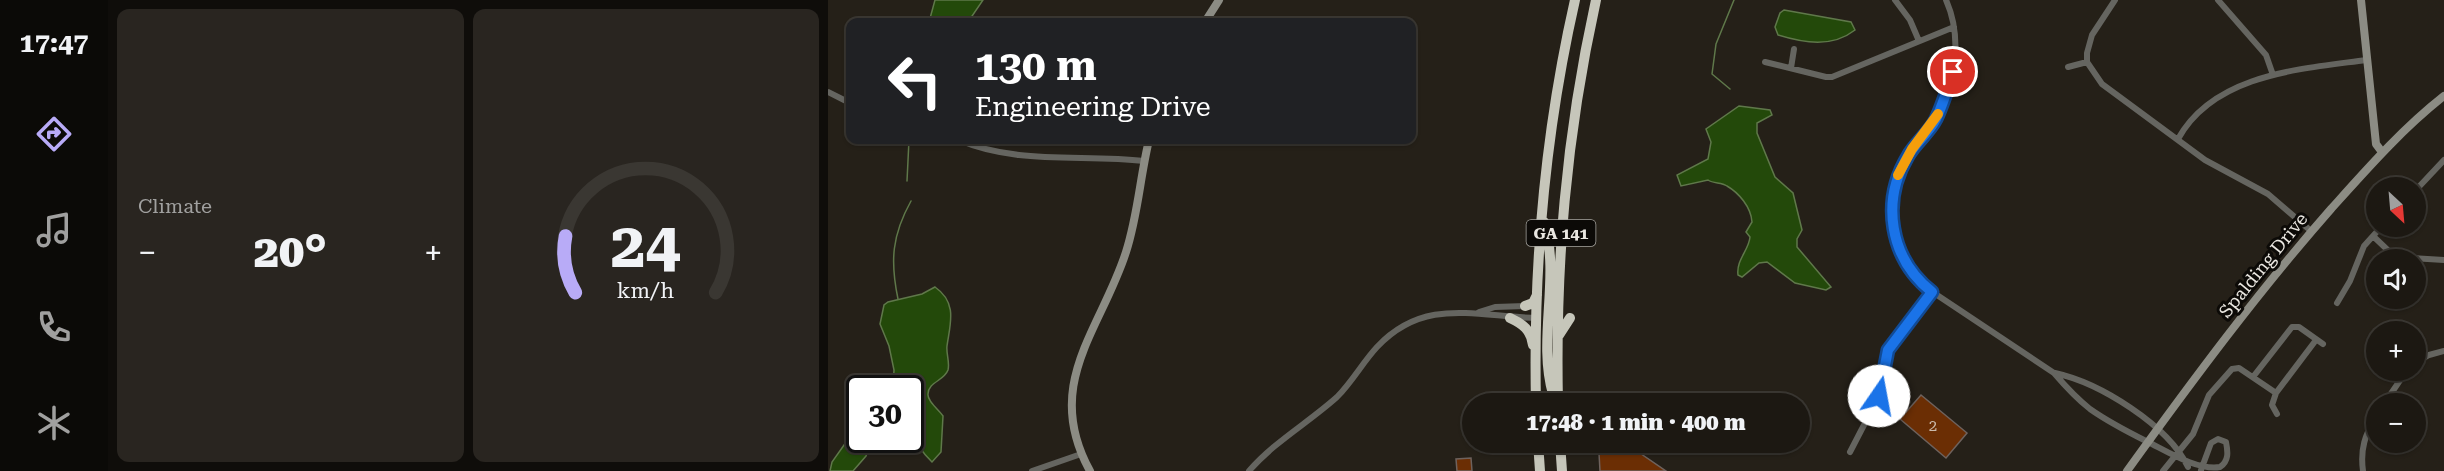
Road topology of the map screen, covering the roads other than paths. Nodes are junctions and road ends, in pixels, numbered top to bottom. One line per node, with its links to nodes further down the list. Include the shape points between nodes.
1 (1219, 0): 9 (street)
2 (1575, 0): 29 (highway, GA 141, via 1553,115)
3 (1596, 0): 39 (highway, GA 141, via 1582,68)
4 (1895, 0): 11 (street)
5 (1946, 0): 10 (street)
6 (2115, 0): 15 (street, via 2092,35)
7 (2218, 0): 18 (street, via 2266,55)
8 (2361, 0): 13 (street)
9 (1208, 18)
10 (1954, 27): 11 (street); 35 (street, via 1956,52 1947,92 1934,122 1903,165 1892,202 1898,247 1914,274)
11 (1919, 41): 16 (street, via 1833,77)
12 (1794, 49): 16 (street)
13 (2366, 60): 18 (street); 25 (street, via 2376,144)
14 (1766, 62): 16 (street)
15 (2087, 62): 17 (street); 22 (street, via 2102,84)
16 (1791, 68)
17 (2068, 68)
18 (2273, 75): 22 (street, via 2217,98 2197,113)
19 (828, 92): 21 (street)
20 (2444, 96): 25 (street, Spalding Drive)
21 (846, 101)
22 (2178, 139): 30 (street, via 2205,160 2268,194)
23 (973, 144): 27 (street, via 1031,157)
24 (1148, 144): 27 (street)
25 (2382, 152): 30 (street, Spalding Drive)
26 (2444, 160): 28 (street)
27 (1144, 161): 61 (street, via 1127,249 1085,340 1075,374 1073,414)
28 (2426, 179)
29 (1543, 219): 34 (highway, GA 141); 39 (highway, via 1550,249)
30 (2311, 231): 55 (street, Spalding Drive, via 2251,303)
31 (2372, 237): 36 (street, via 2358,257)
32 (2374, 237): 33 (street, via 2395,257)
33 (2444, 260)
34 (1537, 292): 37 (highway, via 1533,303); 39 (highway, GA 141)
35 (1932, 292): 48 (street); 59 (street, via 1888,350 1879,396)
36 (2337, 303)
37 (1525, 306): 38 (street); 39 (street)
38 (1479, 312): 40 (street); 68 (street, via 1430,315 1392,334 1338,395)
39 (1548, 313): 40 (street); 42 (highway, GA 141); 47 (highway, GA 141); 51 (highway, via 1549,375)
40 (1510, 318): 47 (highway, via 1529,332)
41 (1570, 318): 42 (highway)
42 (1558, 338): 52 (highway, GA 141)
43 (2316, 340): 44 (street); 49 (street, via 2299,327 2292,327); 53 (street)
44 (2323, 344)
45 (2444, 351): 46 (street)
46 (2426, 356)
47 (1535, 363): 50 (highway, GA 141)
48 (2054, 373): 55 (street, via 2088,382 2110,394); 57 (street, via 2093,411)
49 (2253, 377): 53 (street); 58 (street, via 2239,368 2226,374 2209,395 2193,434)
50 (1536, 393)
51 (1554, 393)
52 (1557, 393)
53 (2276, 393): 54 (street, via 2272,405)
54 (2277, 414)
55 (2156, 430): 57 (street, Spalding Drive); 58 (street)
56 (2366, 437): 73 (street, via 2362,445)
57 (2148, 441): 63 (street); 71 (street, Spalding Drive)
58 (2180, 451): 63 (street); 64 (street)
59 (1850, 452)
60 (1561, 453): 70 (highway)
61 (1081, 454): 66 (street); 67 (street)
62 (1539, 455): 69 (highway)
63 (2173, 460): 64 (street); 72 (street)
64 (2188, 467): 65 (street)
65 (2201, 470): 65 (street, via 2217,470 2225,464 2226,442 2218,439 2211,443)
66 (1032, 471)
67 (1090, 471)
68 (1249, 471)
69 (1540, 471)
70 (1562, 471)
71 (2127, 471)
72 (2163, 471)
73 (2363, 471)

